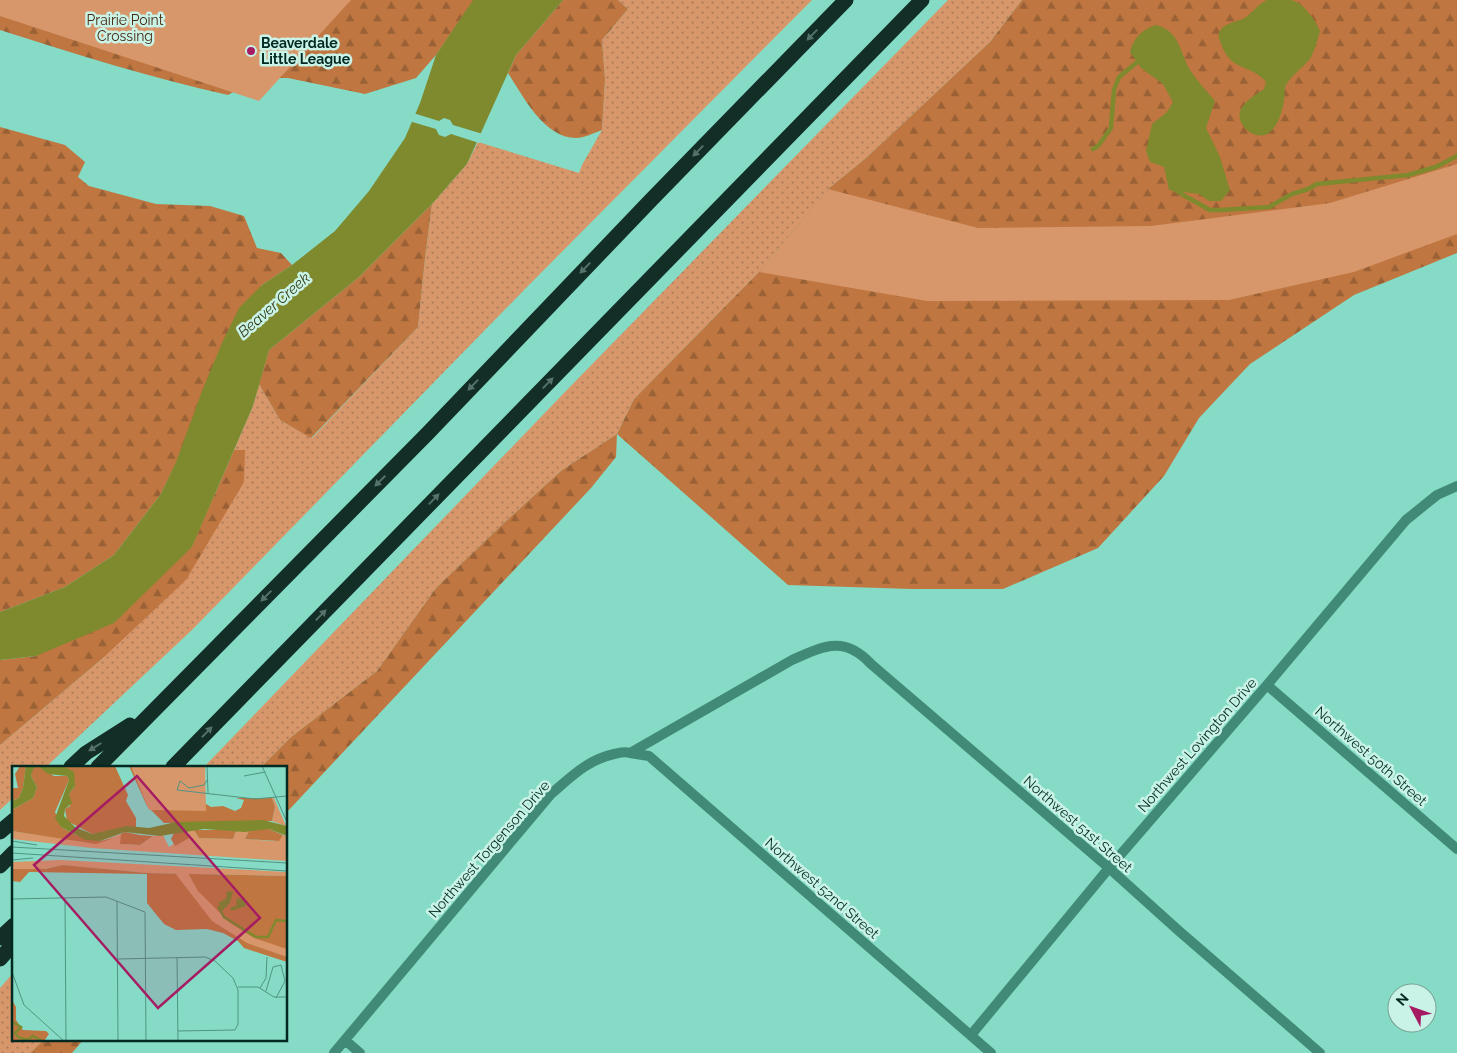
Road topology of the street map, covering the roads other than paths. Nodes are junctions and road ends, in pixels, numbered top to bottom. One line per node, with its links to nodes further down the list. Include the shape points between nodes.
1 (846, 0): 6 (highway, one-way to 6, via 427,434)
2 (922, 0): 10 (highway, one-way to 2)
3 (1457, 486): 5 (street, Northwest Lovington Drive, via 1437,495 1406,520)
4 (806, 654): 7 (street, Northwest Torgenson Drive); 16 (street, Northwest 51st Street, via 836,646 862,654)
5 (1267, 685): 13 (street, Northwest 50th Street); 16 (street, Northwest Lovington Drive)
6 (151, 712): 8 (highway, one-way to 8, via 86,753); 9 (highway)
7 (630, 752): 21 (street, Northwest 52nd Street, via 649,756); 22 (street, Northwest Torgenson Drive, via 603,757 586,765 551,794)
8 (72, 766)
9 (99, 766)
10 (174, 766)
11 (12, 822): 12 (highway)
12 (0, 832)
13 (1457, 848)
14 (12, 854): 15 (highway)
15 (0, 866)
16 (1109, 868): 21 (street, Northwest Lovington Drive); 26 (street, Northwest 51st Street)
17 (12, 927): 18 (highway)
18 (0, 938)
19 (12, 945): 20 (highway)
20 (0, 960)
21 (971, 1035): 25 (street, Northwest 52nd Street)
22 (345, 1040): 23 (street, Northwest Torgenson Drive); 24 (street)
23 (334, 1053)
24 (360, 1053)
25 (991, 1053)
26 (1320, 1053)

